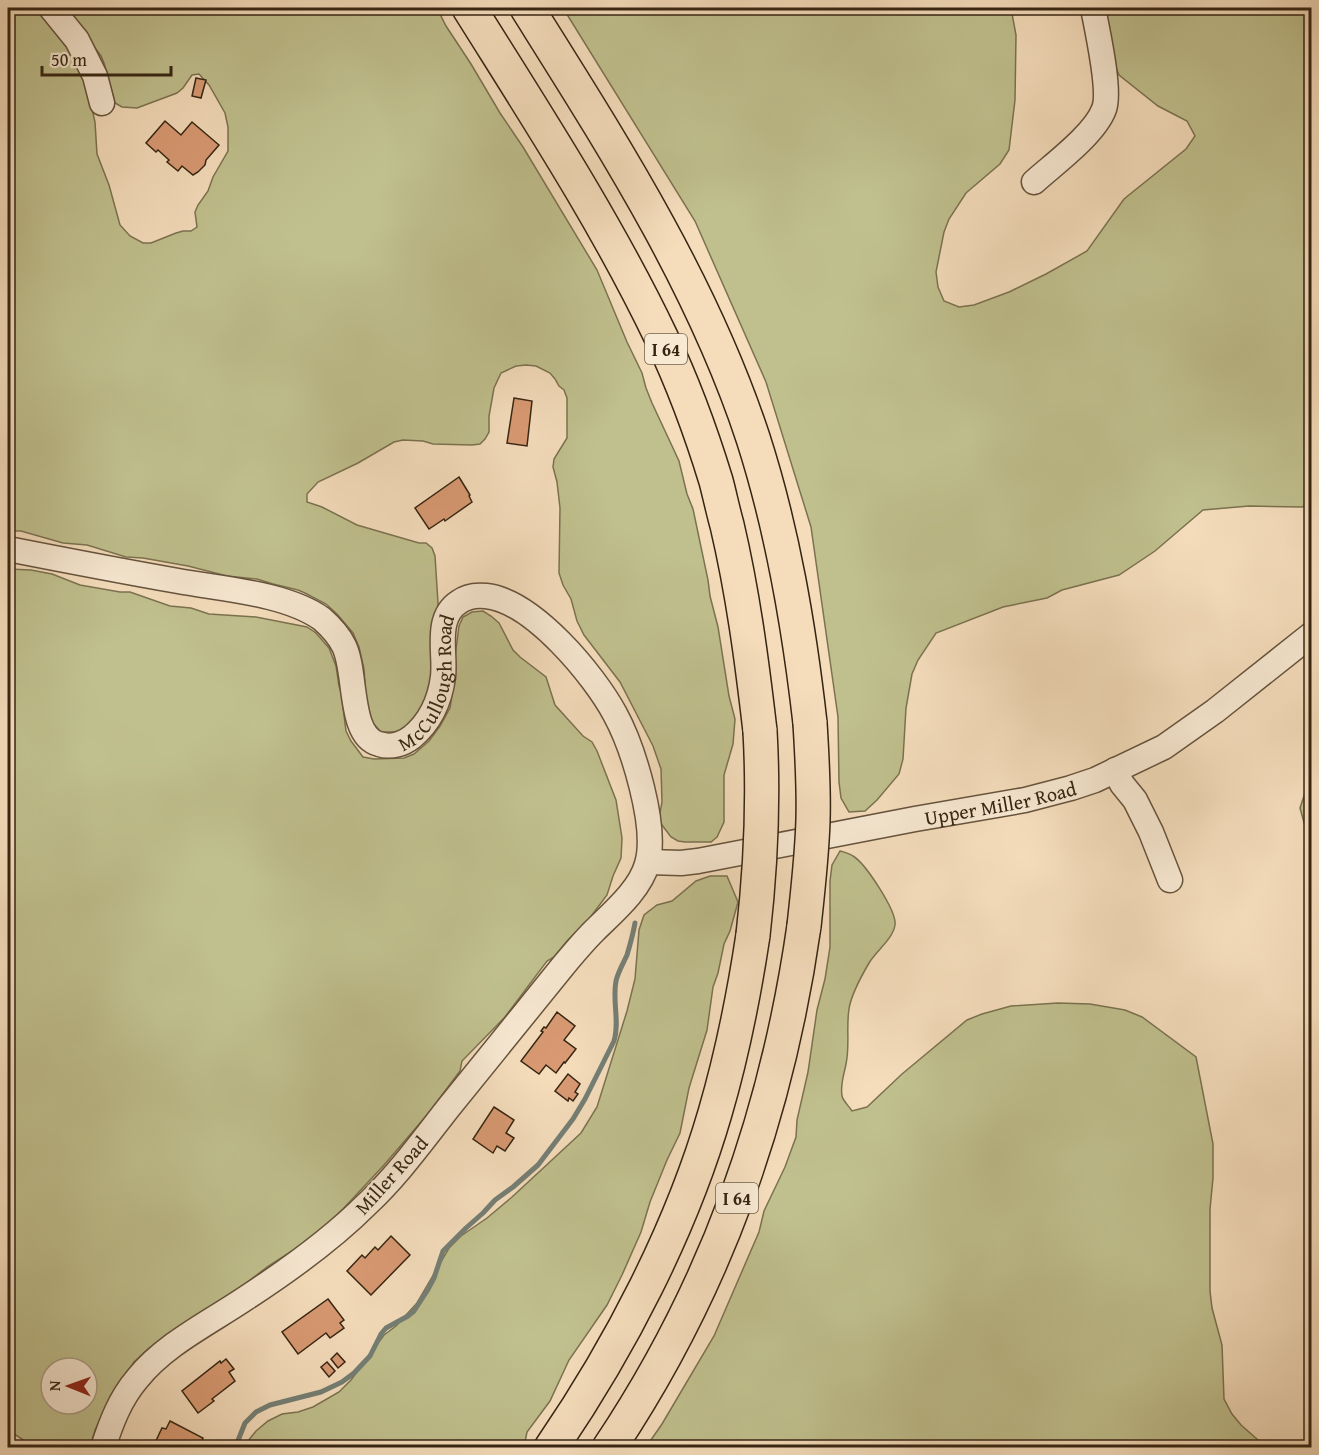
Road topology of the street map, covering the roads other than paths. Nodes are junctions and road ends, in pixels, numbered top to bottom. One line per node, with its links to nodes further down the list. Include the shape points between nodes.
1 (51, 8): 5 (street, via 77,40 95,76)
2 (469, 8): 13 (highway, I 64, bridge, via 582,189 662,338 689,404 716,482 735,560 750,643 763,776 753,935 745,988 715,1115 696,1172 644,1291)
3 (527, 8): 14 (highway, I 64, bridge, via 657,222 694,293 753,436 788,569 813,771 810,872 797,974 783,1045 750,1163 701,1284)
4 (1093, 8): 6 (street, via 1106,88 1105,108 1091,131)
5 (102, 103)
6 (1034, 182)
7 (8, 549): 10 (street, McCullough Road, via 271,598 312,613 333,630 344,646 360,726 372,742 388,746 407,741 432,713 444,676 444,628 453,606 462,599 483,595 504,601 557,639 588,674 615,714 633,757 646,810)
8 (1311, 633): 9 (street, Upper Miller Road, via 1164,747)
9 (1115, 770): 10 (street, Upper Miller Road, via 1095,780 1025,800 698,861); 11 (street, via 1151,832)
10 (648, 862): 12 (street, Miller Road, via 633,890 563,966 369,1203 306,1256 152,1364 137,1378 117,1410)
11 (1170, 880)
12 (103, 1448)
13 (551, 1448)
14 (609, 1448)

